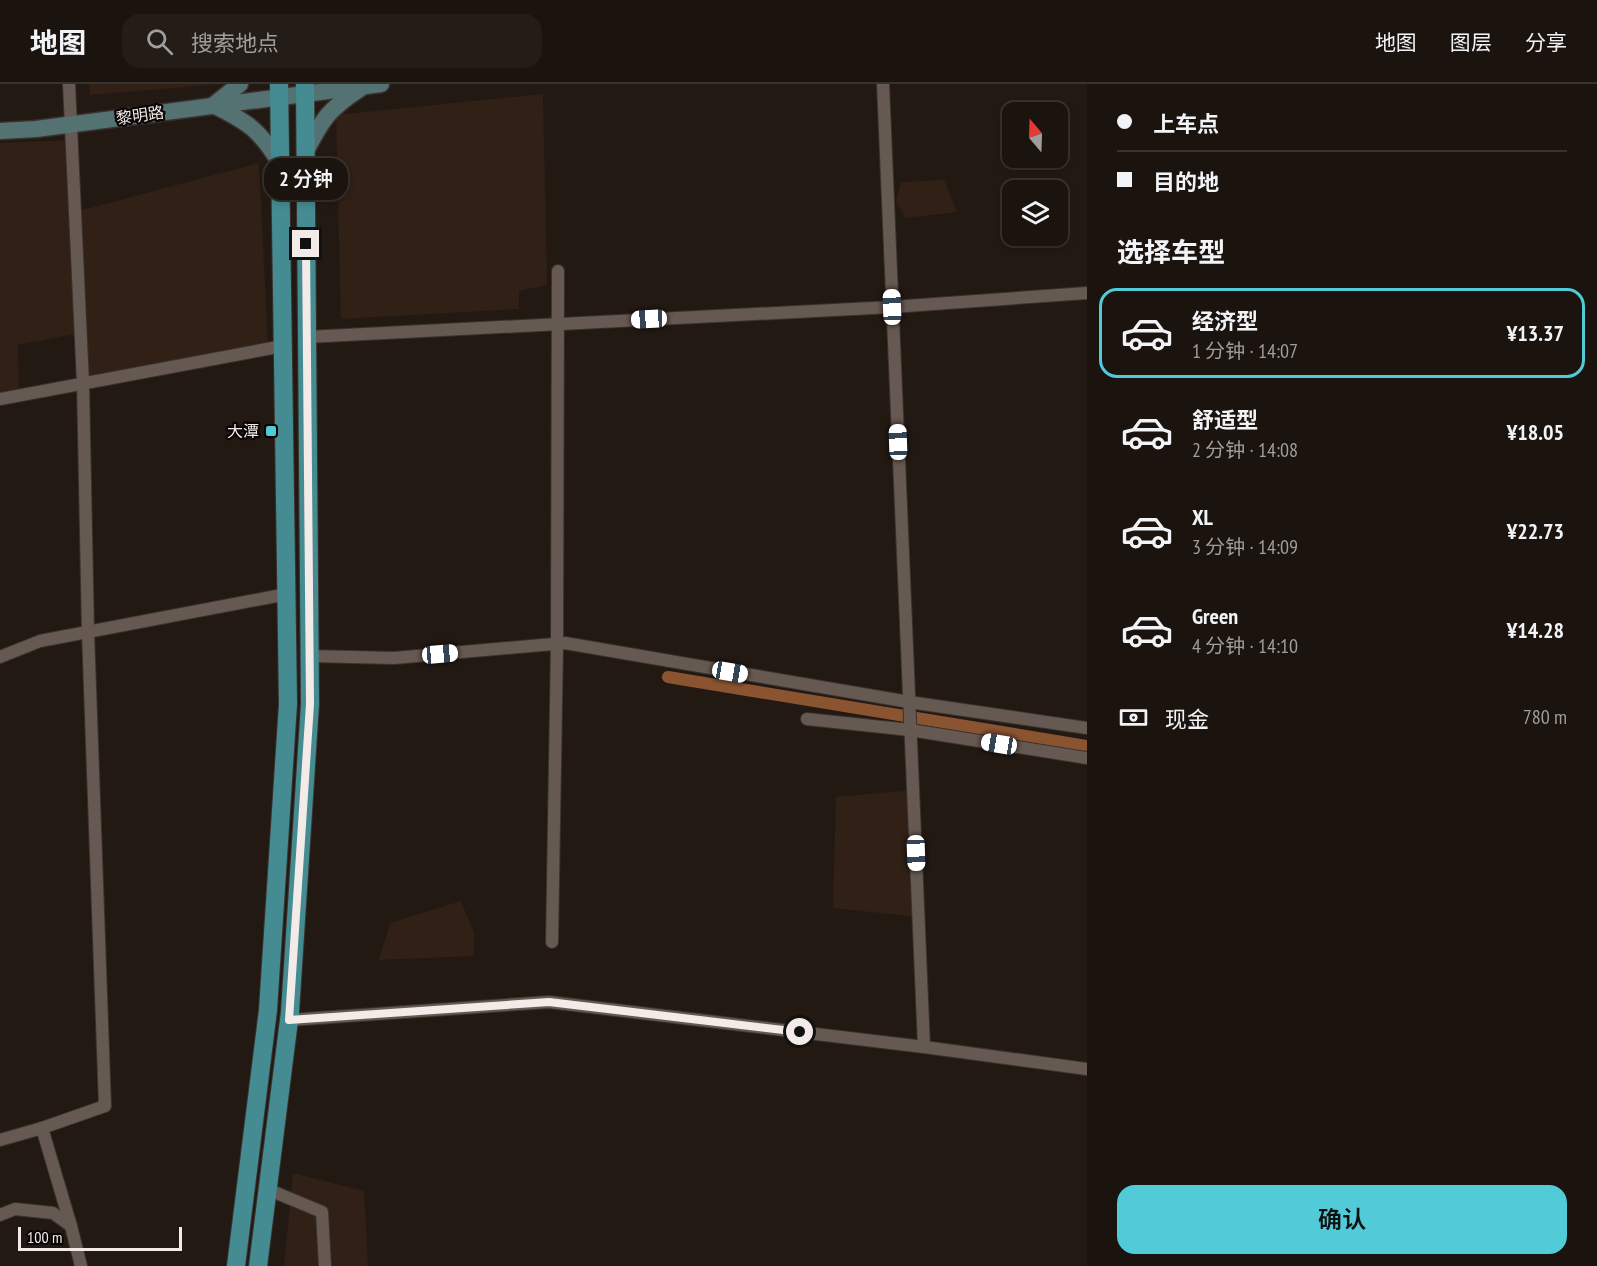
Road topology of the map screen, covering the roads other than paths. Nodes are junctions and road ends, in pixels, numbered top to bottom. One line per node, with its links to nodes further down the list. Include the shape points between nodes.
1 (69, 84): 9 (street)
2 (240, 84): 8 (main road)
3 (381, 84): 5 (main road, 黎明路)
4 (883, 84): 15 (street)
5 (361, 85): 6 (main road, 黎明路); 11 (main road, via 327,114)
6 (305, 89): 7 (main road, 黎明路); 11 (main road)
7 (279, 90): 8 (main road, 黎明路); 12 (main road)
8 (213, 105): 9 (main road, 黎明路); 12 (main road, via 243,120 259,134)
9 (70, 125): 10 (main road, 黎明路); 19 (street)
10 (0, 131)
11 (306, 151): 17 (main road)
12 (281, 165): 18 (main road)
13 (558, 271): 16 (street)
14 (1087, 292): 15 (street)
15 (892, 307): 16 (street); 26 (street)
16 (557, 324): 17 (street); 23 (street)
17 (307, 337): 24 (main road)
18 (283, 346): 19 (street); 21 (main road)
19 (83, 384): 20 (street); 22 (street)
20 (0, 399)
21 (287, 594): 22 (street); 41 (main road, via 288,704 268,1010)
22 (88, 632): 25 (street, via 39,641); 35 (street, via 105,1106)
23 (557, 644): 24 (street, via 394,658); 26 (street); 31 (street)
24 (310, 656): 32 (main road)
25 (0, 657)
26 (909, 702): 28 (street); 29 (street)
27 (807, 718): 29 (street)
28 (1087, 729)
29 (910, 730): 30 (street); 33 (street)
30 (1087, 758)
31 (552, 942)
32 (289, 1020): 33 (street, via 549,1002); 37 (main road)
33 (924, 1047): 34 (street)
34 (1087, 1069)
35 (42, 1128): 36 (street); 39 (street)
36 (0, 1140)
37 (267, 1189): 42 (main road); 43 (street, via 322,1212)
38 (0, 1215): 39 (street, via 15,1209 53,1213)
39 (71, 1226): 40 (street)
40 (81, 1266)
41 (236, 1266)
42 (258, 1266)
43 (325, 1266)

